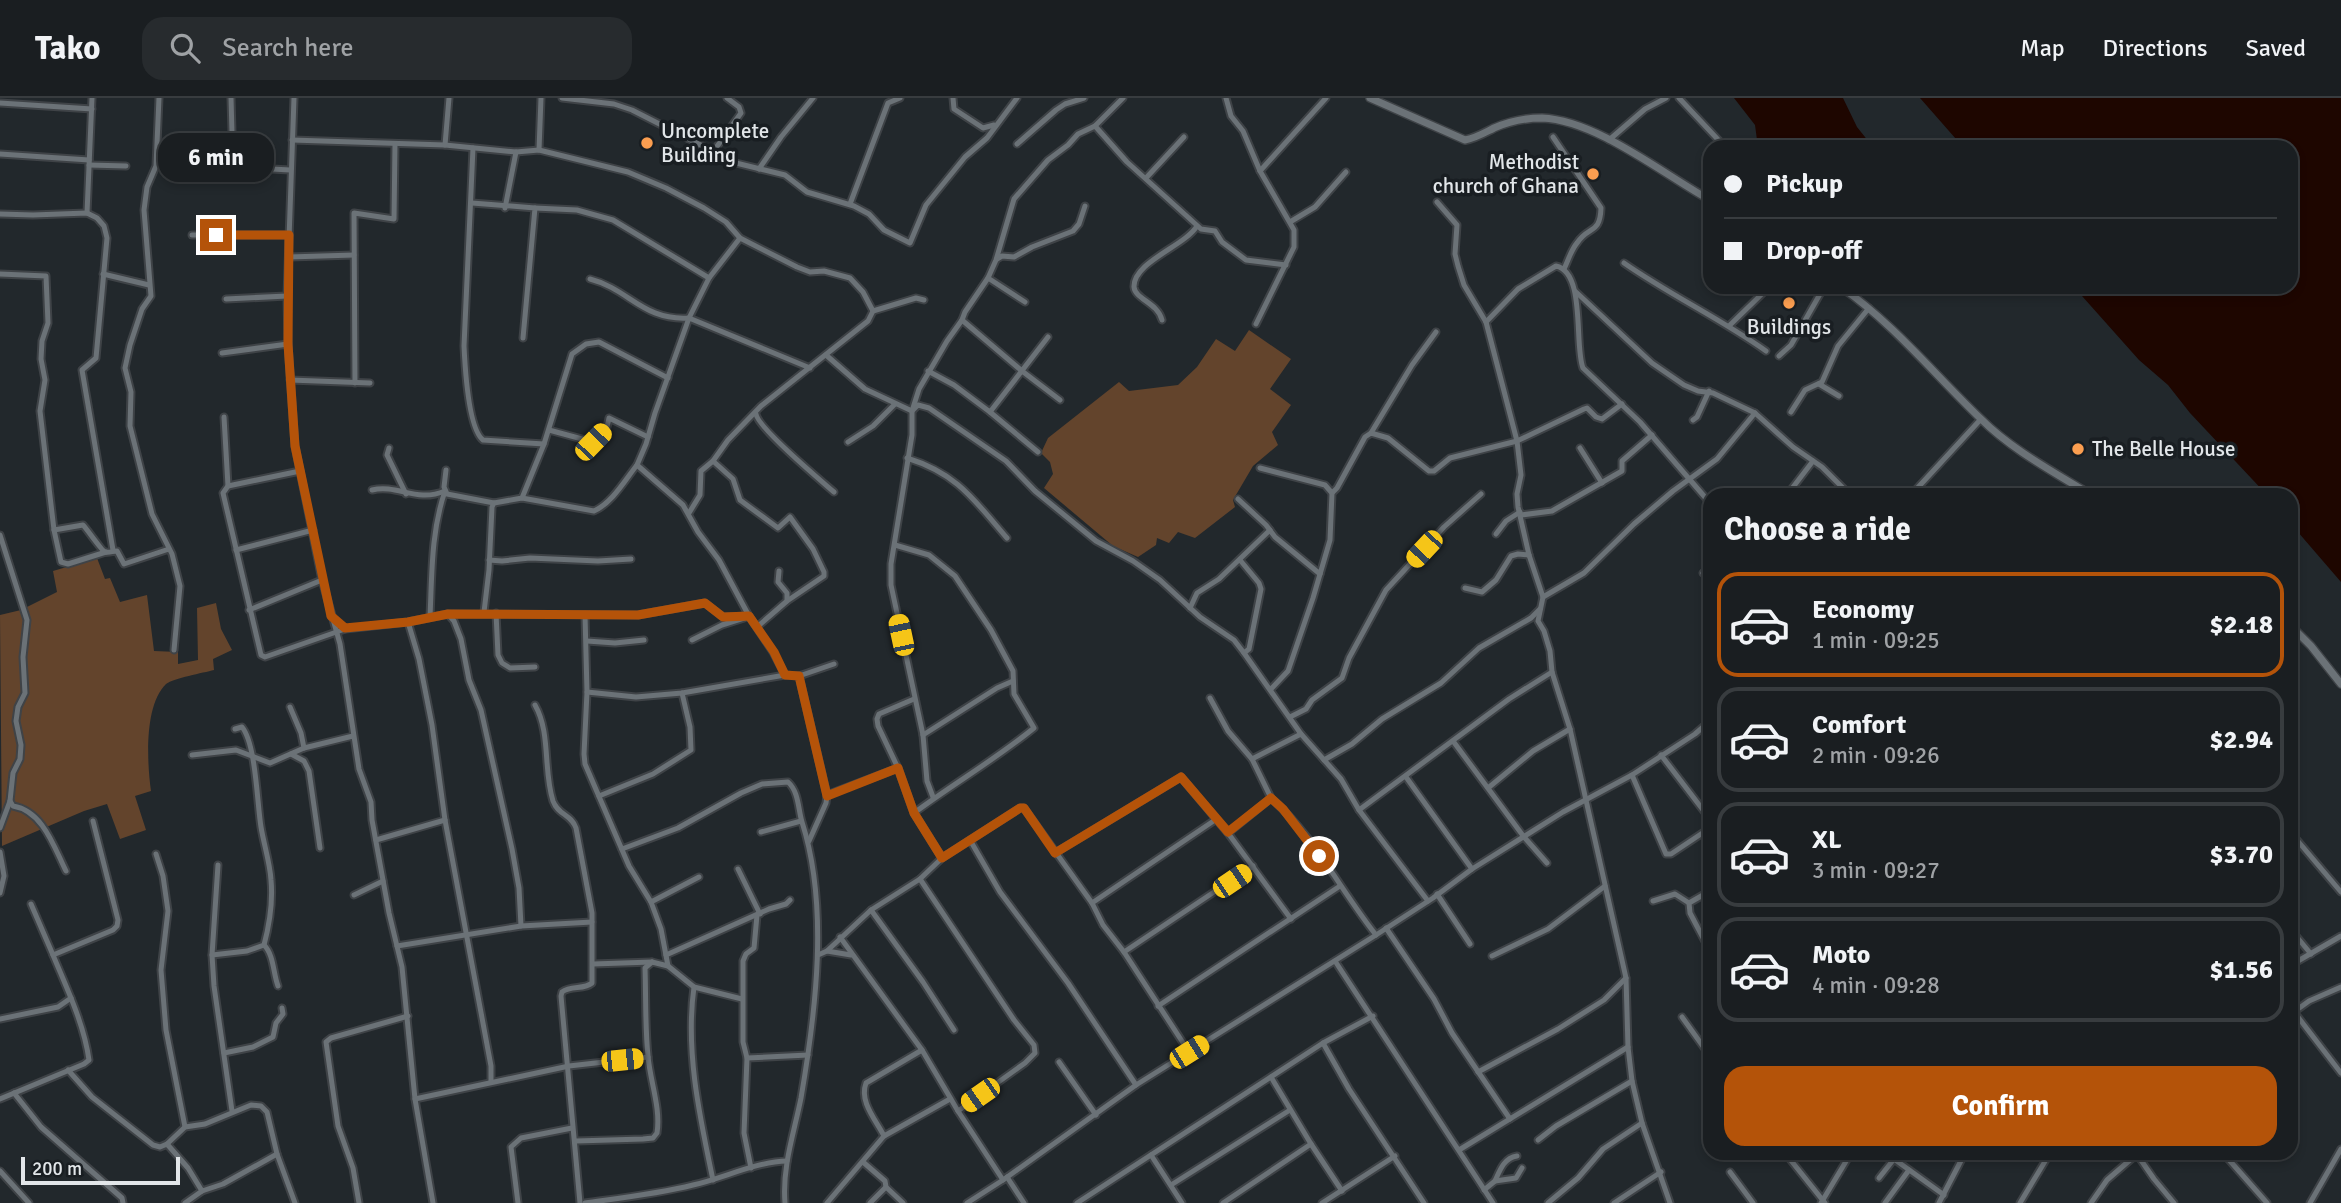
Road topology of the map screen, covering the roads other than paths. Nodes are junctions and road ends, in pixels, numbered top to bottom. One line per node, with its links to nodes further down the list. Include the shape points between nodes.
1 (92, 98): 21 (street)
2 (159, 98): 69 (street, via 156,166 144,210)
3 (231, 98): 40 (street, via 233,167)
4 (293, 98): 26 (street)
5 (449, 98): 31 (street)
6 (541, 98): 33 (street)
7 (562, 98): 35 (street, via 632,110)
8 (727, 98): 35 (street, via 741,113)
9 (813, 98): 39 (street)
10 (900, 98): 47 (street, via 888,103)
11 (953, 98): 22 (street, via 954,109 983,128)
12 (1017, 98): 22 (street)
13 (1084, 98): 30 (street, via 1056,110)
14 (1226, 98): 41 (street)
15 (1326, 98): 41 (street)
16 (1370, 98): 27 (street, via 1465,140 1512,122 1541,118 1568,123)
17 (1666, 98): 27 (street, via 1645,109)
18 (1679, 98): 28 (street)
19 (1121, 99): 23 (street)
20 (0, 103): 21 (street)
21 (92, 109): 37 (street)
22 (994, 125): 47 (street, via 926,205 910,243)
23 (1095, 126): 43 (street); 60 (street, via 1048,160 1014,199)
24 (1553, 136): 63 (street, via 1601,208 1601,222 1575,245)
25 (1184, 137): 43 (street)
26 (292, 140): 29 (street); 40 (street)
27 (1609, 140): 44 (street)
28 (1718, 140)
29 (395, 144): 31 (street); 58 (street, via 394,219 354,213)
30 (1017, 144)
31 (445, 145): 32 (street)
32 (473, 148): 34 (street); 46 (street)
33 (539, 150): 34 (street); 57 (street, via 628,172 666,188 726,222)
34 (516, 152): 49 (street)
35 (713, 152): 39 (street)
36 (0, 154): 37 (street)
37 (89, 162): 38 (street); 51 (street)
38 (126, 166)
39 (760, 169): 47 (street, via 785,176 807,192)
40 (289, 170): 55 (street)
41 (1260, 170): 53 (street)
42 (1346, 172): 53 (street, via 1315,207)
43 (1146, 178): 54 (street)
44 (1703, 196)
45 (1437, 202): 83 (street, via 1457,225 1455,254 1461,276)
46 (472, 204): 49 (street); 121 (street, via 464,346 477,434 493,442)
47 (850, 204)
48 (1085, 206): 60 (street, via 1073,231 1014,257)
49 (505, 208): 50 (street)
50 (535, 208): 66 (street, via 577,210 613,220); 88 (street)
51 (87, 213): 52 (street); 65 (street, via 104,226)
52 (0, 214)
53 (1290, 222): 62 (street, via 1295,239)
54 (1197, 226): 62 (street, via 1215,231 1246,260); 82 (street, via 1135,280 1137,294 1156,307)
55 (289, 235): 56 (street); 59 (street)
56 (192, 236)
57 (740, 238): 66 (street); 79 (street, via 810,272 850,278)
58 (354, 255): 59 (street); 99 (street)
59 (289, 257): 74 (street)
60 (996, 260): 67 (street)
61 (1624, 263): 85 (street)
62 (1286, 265): 84 (street)
63 (1564, 269): 70 (street); 83 (street, via 1556,266 1526,283)
64 (0, 274): 151 (street, via 46,276 48,323 41,359 46,380 40,411)
65 (103, 274): 69 (street); 159 (street, via 96,358 82,370)
66 (709, 278): 80 (street)
67 (988, 278): 77 (street); 81 (street)
68 (590, 279): 80 (street, via 607,284 656,314)
69 (149, 285): 158 (street, via 151,296 142,309 125,368 131,426 152,513)
70 (1573, 289): 102 (street, via 1652,363 1684,385); 106 (street, via 1581,365)
71 (1762, 294): 85 (street)
72 (1820, 294): 93 (street, via 1791,345)
73 (1850, 294): 78 (street)
74 (287, 296): 75 (street); 89 (street)
75 (226, 299)
76 (924, 300): 79 (street, via 916,298)
77 (1025, 302)
78 (1869, 308): 101 (street, via 1838,346); 113 (street)
79 (873, 311): 92 (street, via 868,321)
80 (689, 318): 94 (street); 97 (street)
81 (962, 320): 95 (street); 96 (street)
82 (1162, 320)
83 (1486, 321): 119 (street)
84 (1256, 324)
85 (1730, 326): 90 (street)
86 (1436, 332): 116 (street)
87 (1048, 337): 96 (street)
88 (523, 338)
89 (288, 344): 91 (street); 98 (street)
90 (1766, 351)
91 (222, 353)
92 (826, 355): 94 (street); 105 (street, via 865,389)
93 (1779, 356)
94 (810, 368): 111 (street)
95 (928, 371): 107 (street); 108 (street)
96 (1022, 371): 104 (street); 108 (street)
97 (668, 378): 115 (street, via 599,342 586,344 572,354); 118 (street)
98 (290, 380): 99 (street); 131 (street)
99 (355, 383): 100 (street)
100 (370, 383)
101 (1819, 384): 103 (street); 109 (street, via 1805,390)
102 (1709, 391): 110 (street); 114 (street)
103 (1839, 396)
104 (1060, 400)
105 (895, 404): 107 (street); 120 (street)
106 (1622, 404): 117 (street); 119 (street, via 1602,419 1584,409)
107 (912, 411): 125 (street); 173 (street, via 918,405 929,408 1006,461 1070,522 1160,580)
108 (990, 412): 124 (street)
109 (1791, 412)
110 (1755, 413): 127 (street); 132 (street, via 1717,459)
111 (757, 414): 126 (street, via 737,429); 141 (street, via 761,424)
112 (224, 417): 134 (street)
113 (1981, 419): 137 (street); 138 (street)
114 (1693, 420)
115 (549, 430): 118 (street, via 593,442 609,418); 121 (street)
116 (1371, 433): 119 (street, via 1388,438 1429,471 1450,458); 142 (street)
117 (1652, 435): 132 (street); 133 (street, via 1622,461 1622,471)
118 (648, 437): 128 (street)
119 (1517, 441): 150 (street)
120 (848, 442)
121 (544, 444): 146 (street)
122 (389, 447): 143 (street, via 387,455)
123 (1580, 448): 133 (street)
124 (1038, 452)
125 (907, 458): 156 (street, via 952,478); 157 (street)
126 (713, 460): 149 (street, via 701,471 700,495); 171 (street, via 752,510 778,528 790,517 813,549 824,576)
127 (1814, 461): 135 (street); 136 (street)
128 (637, 465): 146 (street, via 594,511); 149 (street)
129 (1260, 468): 142 (street, via 1325,485)
130 (446, 470): 140 (street)
131 (300, 471): 134 (street); 152 (street)
132 (1689, 477): 145 (street); 170 (street, via 1584,573)
133 (1602, 483): 150 (street, via 1552,511)
134 (228, 486): 160 (street, via 223,493)
135 (1793, 488)
136 (1843, 488)
137 (1917, 488)
138 (2077, 488)
139 (372, 491): 143 (street, via 388,488)
140 (445, 491): 143 (street, via 427,496); 148 (street); 181 (street, via 435,527)
141 (834, 492)
142 (1332, 493): 167 (street, via 1330,540)
143 (405, 494)
144 (1481, 494): 206 (street, via 1386,590 1342,678)
145 (1703, 494)
146 (522, 498): 148 (street)
147 (1238, 499): 153 (street)
148 (494, 503): 164 (street)
149 (689, 513): 180 (street)
150 (1520, 513): 154 (street); 162 (street)
151 (54, 530): 161 (street, via 83,525); 161 (street, via 61,562)
152 (313, 530): 160 (street); 168 (street)
153 (1270, 530): 165 (street); 167 (street)
154 (1496, 534)
155 (0, 535): 230 (street, via 27,621 25,693 16,721 20,759)
156 (1007, 538)
157 (895, 545): 197 (street, via 929,555 955,576 991,630 1013,671); 203 (street, via 891,585)
158 (169, 549): 159 (street, via 124,564); 190 (street, via 180,586)
159 (113, 550): 161 (street)
160 (236, 550): 174 (street)
161 (106, 552)
162 (1529, 555): 169 (street, via 1511,556 1482,592); 170 (street)
163 (631, 559): 164 (street)
164 (489, 560): 175 (street)
165 (1240, 561): 173 (street, via 1197,593); 191 (street, via 1261,589 1249,649)
166 (779, 571): 171 (street, via 778,582)
167 (1320, 574): 199 (street, via 1288,671)
168 (322, 580): 174 (street); 179 (street)
169 (1465, 587)
170 (1543, 597): 172 (street)
171 (787, 601): 183 (street)
172 (1542, 607): 194 (street, via 1538,621); 220 (street, via 1479,648 1441,683)
173 (1190, 608): 191 (street, via 1234,640)
174 (249, 611): 185 (street, via 257,648 265,657)
175 (484, 612): 176 (street); 177 (street)
176 (496, 613): 178 (street); 193 (street, via 502,663 510,668)
177 (448, 614): 181 (street); 280 (street, via 461,639 481,710 512,849)
178 (585, 615): 180 (street, via 638,615 705,603 723,617); 189 (street)
179 (331, 616): 184 (street); 185 (street)
180 (749, 616): 183 (street); 188 (street)
181 (430, 617): 182 (street)
182 (408, 622): 184 (street); 234 (street, via 432,725)
183 (757, 627): 195 (street)
184 (345, 628): 185 (street)
185 (336, 632): 212 (street)
186 (2298, 634): 198 (street)
187 (644, 640): 189 (street)
188 (692, 640)
189 (587, 641): 200 (street)
190 (174, 650)
191 (1244, 653): 199 (street)
192 (834, 664): 196 (street)
193 (535, 667)
194 (1552, 672): 209 (street); 213 (street)
195 (785, 675): 196 (street); 201 (street)
196 (799, 676): 226 (street)
197 (1013, 681): 211 (street); 227 (street, via 1014,694 1034,728)
198 (2341, 684)
199 (1271, 689): 206 (street)
200 (587, 692): 201 (street, via 636,697); 225 (street, via 585,764)
201 (682, 693): 225 (street, via 691,750 653,774)
202 (1210, 698): 219 (street, via 1228,731)
203 (914, 699): 211 (street); 221 (street, via 877,719)
204 (535, 705): 279 (street, via 542,718 552,799 558,811 573,820 578,836)
205 (290, 707): 214 (street)
206 (1290, 717): 210 (street)
207 (1703, 727): 218 (street)
208 (235, 729): 217 (street, via 245,729)
209 (1570, 729): 224 (street, via 1533,751); 229 (street)
210 (1301, 734): 219 (street); 220 (street)
211 (923, 735): 227 (street)
212 (353, 736): 214 (street); 243 (street)
213 (1453, 741): 223 (street); 224 (street)
214 (304, 748): 215 (street)
215 (291, 754): 217 (street, via 270,763); 247 (street, via 304,761 309,771)
216 (192, 755): 217 (street, via 236,750)
217 (251, 755): 289 (street, via 271,879)
218 (1661, 755): 222 (street); 232 (street)
219 (1252, 760): 228 (street)
220 (1324, 760): 231 (street)
221 (898, 768): 226 (street); 233 (street)
222 (1632, 775): 229 (street); 241 (street, via 1666,854)
223 (1406, 777): 231 (street); 257 (street)
224 (1488, 788): 242 (street)
225 (598, 796): 248 (street)
226 (827, 796): 245 (street)
227 (933, 797): 233 (street)
228 (1271, 798): 240 (street); 262 (street)
229 (1586, 798): 242 (street); 263 (street)
230 (10, 801): 238 (street); 258 (street, via 39,821)
231 (1359, 810): 270 (street)
232 (1703, 810)
233 (914, 813): 252 (street)
234 (445, 820): 243 (street); 282 (street)
235 (1215, 820): 240 (street); 251 (street, via 1181,777); 273 (street)
236 (93, 821): 298 (street, via 117,926)
237 (801, 821): 239 (street); 245 (street); 248 (street, via 791,784 762,784 678,828)
238 (0, 828)
239 (761, 832)
240 (1228, 832): 255 (street)
241 (1703, 833)
242 (1524, 837): 253 (street); 257 (street)
243 (376, 840): 261 (street)
244 (971, 840): 251 (street, via 1024,808); 252 (street); 337 (street, via 1000,892)
245 (809, 841): 296 (street)
246 (2298, 841): 264 (street)
247 (320, 848)
248 (622, 849): 272 (street)
249 (0, 852): 265 (street, via 4,876)
250 (156, 853): 348 (street, via 168,911 161,970 166,1030)
251 (1055, 853): 273 (street)
252 (942, 858): 260 (street)
253 (1547, 863)
254 (218, 865): 294 (street)
255 (1253, 866): 278 (street); 292 (street)
256 (738, 869): 277 (street)
257 (1472, 869): 266 (street)
258 (66, 872)
259 (699, 877): 272 (street)
260 (920, 879): 276 (street); 343 (street, via 1034,1045 1035,1053 1025,1063)
261 (383, 881): 267 (street); 290 (street)
262 (1340, 886): 278 (street); 283 (street)
263 (1605, 886): 299 (street, via 1548,929); 305 (street)
264 (2341, 892)
265 (0, 893)
266 (1437, 894): 270 (street); 288 (street)
267 (354, 895)
268 (1703, 895): 274 (street)
269 (790, 900): 277 (street)
270 (1428, 901): 281 (street)
271 (1653, 901): 274 (street, via 1675,894)
272 (651, 902): 295 (street)
273 (1091, 903): 292 (street)
274 (1689, 903): 286 (street, via 1689,913)
275 (32, 905): 298 (street)
276 (871, 910): 285 (street); 319 (street)
277 (758, 915): 295 (street); 310 (street, via 754,948 743,961)
278 (1291, 919): 311 (street)
279 (592, 922): 280 (street); 303 (street)
280 (521, 926): 282 (street)
281 (1386, 928): 283 (street); 332 (street)
282 (468, 934): 290 (street); 336 (street)
283 (1376, 935): 300 (street)
284 (2341, 936): 293 (street)
285 (840, 937): 291 (street); 297 (street)
286 (1703, 938)
287 (2298, 938): 293 (street)
288 (1469, 944)
289 (264, 945): 294 (street); 306 (street)
290 (397, 946): 314 (street)
291 (827, 951): 296 (street); 297 (street)
292 (1124, 952): 311 (street)
293 (2311, 954): 301 (street)
294 (212, 955): 325 (street)
295 (666, 955): 304 (street)
296 (818, 955): 326 (street)
297 (852, 955): 323 (street)
298 (53, 956): 309 (street)
299 (1492, 956)
300 (1335, 961): 315 (street); 324 (street)
301 (2298, 961)
302 (652, 962): 303 (street); 304 (street); 327 (street, via 645,968)
303 (593, 964): 330 (street, via 590,985 562,992)
304 (668, 966): 307 (street)
305 (1626, 978): 322 (street); 332 (street, via 1604,1000)
306 (278, 986)
307 (694, 987): 310 (street); 380 (street, via 690,1013 698,1107)
308 (2341, 987): 312 (street)
309 (71, 998): 317 (street, via 58,1007); 331 (street, via 89,1060)
310 (742, 999): 328 (street)
311 (1158, 1006): 324 (street)
312 (2298, 1007)
313 (282, 1008): 325 (street, via 284,1014 276,1023 274,1036 253,1047)
314 (408, 1016): 340 (street); 394 (street, via 326,1042 338,1126 354,1168)
315 (1373, 1016): 320 (street); 356 (street)
316 (1682, 1017): 321 (street)
317 (0, 1019)
318 (2298, 1019): 333 (street)
319 (954, 1030)
320 (1323, 1042): 334 (street); 359 (street)
321 (1703, 1046)
322 (1628, 1047): 335 (street); 346 (street)
323 (922, 1050): 341 (street); 350 (street, via 866,1083 864,1100)
324 (1189, 1052): 337 (street)
325 (224, 1053): 342 (street)
326 (808, 1055): 328 (street); 370 (street)
327 (648, 1057): 330 (street); 352 (street, via 655,1099 657,1133 653,1138)
328 (747, 1058): 372 (street, via 744,1133)
329 (1059, 1062): 345 (street)
330 (569, 1066): 336 (street); 349 (street)
331 (68, 1070): 338 (street); 353 (street, via 92,1097 153,1145)
332 (1478, 1072): 346 (street)
333 (2341, 1073)
334 (1271, 1077): 344 (street); 358 (street)
335 (1632, 1081): 347 (street); 351 (street)
336 (491, 1082): 340 (street)
337 (1136, 1085): 345 (street)
338 (14, 1093): 339 (street); 392 (street, via 41,1127)
339 (0, 1099)
340 (415, 1099): 395 (street)
341 (950, 1099): 343 (street); 350 (street)
342 (233, 1111): 348 (street); 357 (street, via 251,1105 264,1108)
343 (958, 1111): 379 (street)
344 (1290, 1111): 354 (street); 382 (street)
345 (1096, 1115): 379 (street)
346 (1510, 1119): 356 (street)
347 (1642, 1122): 376 (street); 410 (street, via 1602,1149 1578,1178)
348 (185, 1127): 353 (street)
349 (572, 1128): 352 (street); 396 (street, via 521,1138 511,1147)
350 (884, 1136): 371 (street)
351 (1538, 1140)
352 (576, 1141): 397 (street)
353 (167, 1144): 385 (street)
354 (1311, 1144): 386 (street); 406 (street)
355 (2341, 1149): 420 (street)
356 (1459, 1150): 384 (street)
357 (277, 1154): 385 (street); 393 (street)
358 (1151, 1155): 382 (street); 404 (street)
359 (1395, 1156): 386 (street); 408 (street)
360 (1517, 1156): 381 (street, via 1504,1162)
361 (1790, 1160): 390 (street)
362 (1847, 1160): 390 (street)
363 (1893, 1160): 378 (street)
364 (1895, 1160): 374 (street)
365 (1962, 1160): 387 (street)
366 (2046, 1160): 416 (street)
367 (2129, 1160): 417 (street)
368 (2140, 1160): 418 (street)
369 (2230, 1160): 419 (street)
370 (787, 1161): 372 (street); 398 (street)
371 (863, 1162): 383 (street); 399 (street)
372 (751, 1168): 380 (street)
373 (1522, 1168): 381 (street, via 1516,1178)
374 (1909, 1170): 387 (street); 414 (street)
375 (0, 1171): 391 (street)
376 (1661, 1172): 411 (street); 412 (street)
377 (1730, 1172): 413 (street)
378 (1879, 1178)
379 (1005, 1179): 402 (street); 403 (street)
380 (713, 1180): 388 (street)
381 (1495, 1181): 384 (street)
382 (1171, 1185): 405 (street)
383 (886, 1187): 400 (street); 401 (street)
384 (1484, 1190): 409 (street)
385 (202, 1191): 389 (street)
386 (1342, 1191): 407 (street)
387 (1944, 1195): 415 (street)
388 (634, 1200): 397 (street)
389 (190, 1202)
390 (1823, 1202)
391 (29, 1203)
392 (124, 1203)
393 (295, 1203)
394 (359, 1203)
395 (433, 1203)
396 (518, 1203)
397 (583, 1203)
398 (785, 1203)
399 (827, 1203)
400 (870, 1203)
401 (903, 1203)
402 (967, 1203)
403 (1024, 1203)
404 (1077, 1203)
405 (1182, 1203)
406 (1223, 1203)
407 (1322, 1203)
408 (1424, 1203)
409 (1493, 1203)
410 (1548, 1203)
411 (1614, 1203)
412 (1670, 1203)
413 (1753, 1203)
414 (1885, 1203)
415 (1939, 1203)
416 (2020, 1203)
417 (2091, 1203)
418 (2174, 1203)
419 (2267, 1203)
420 (2310, 1203)

